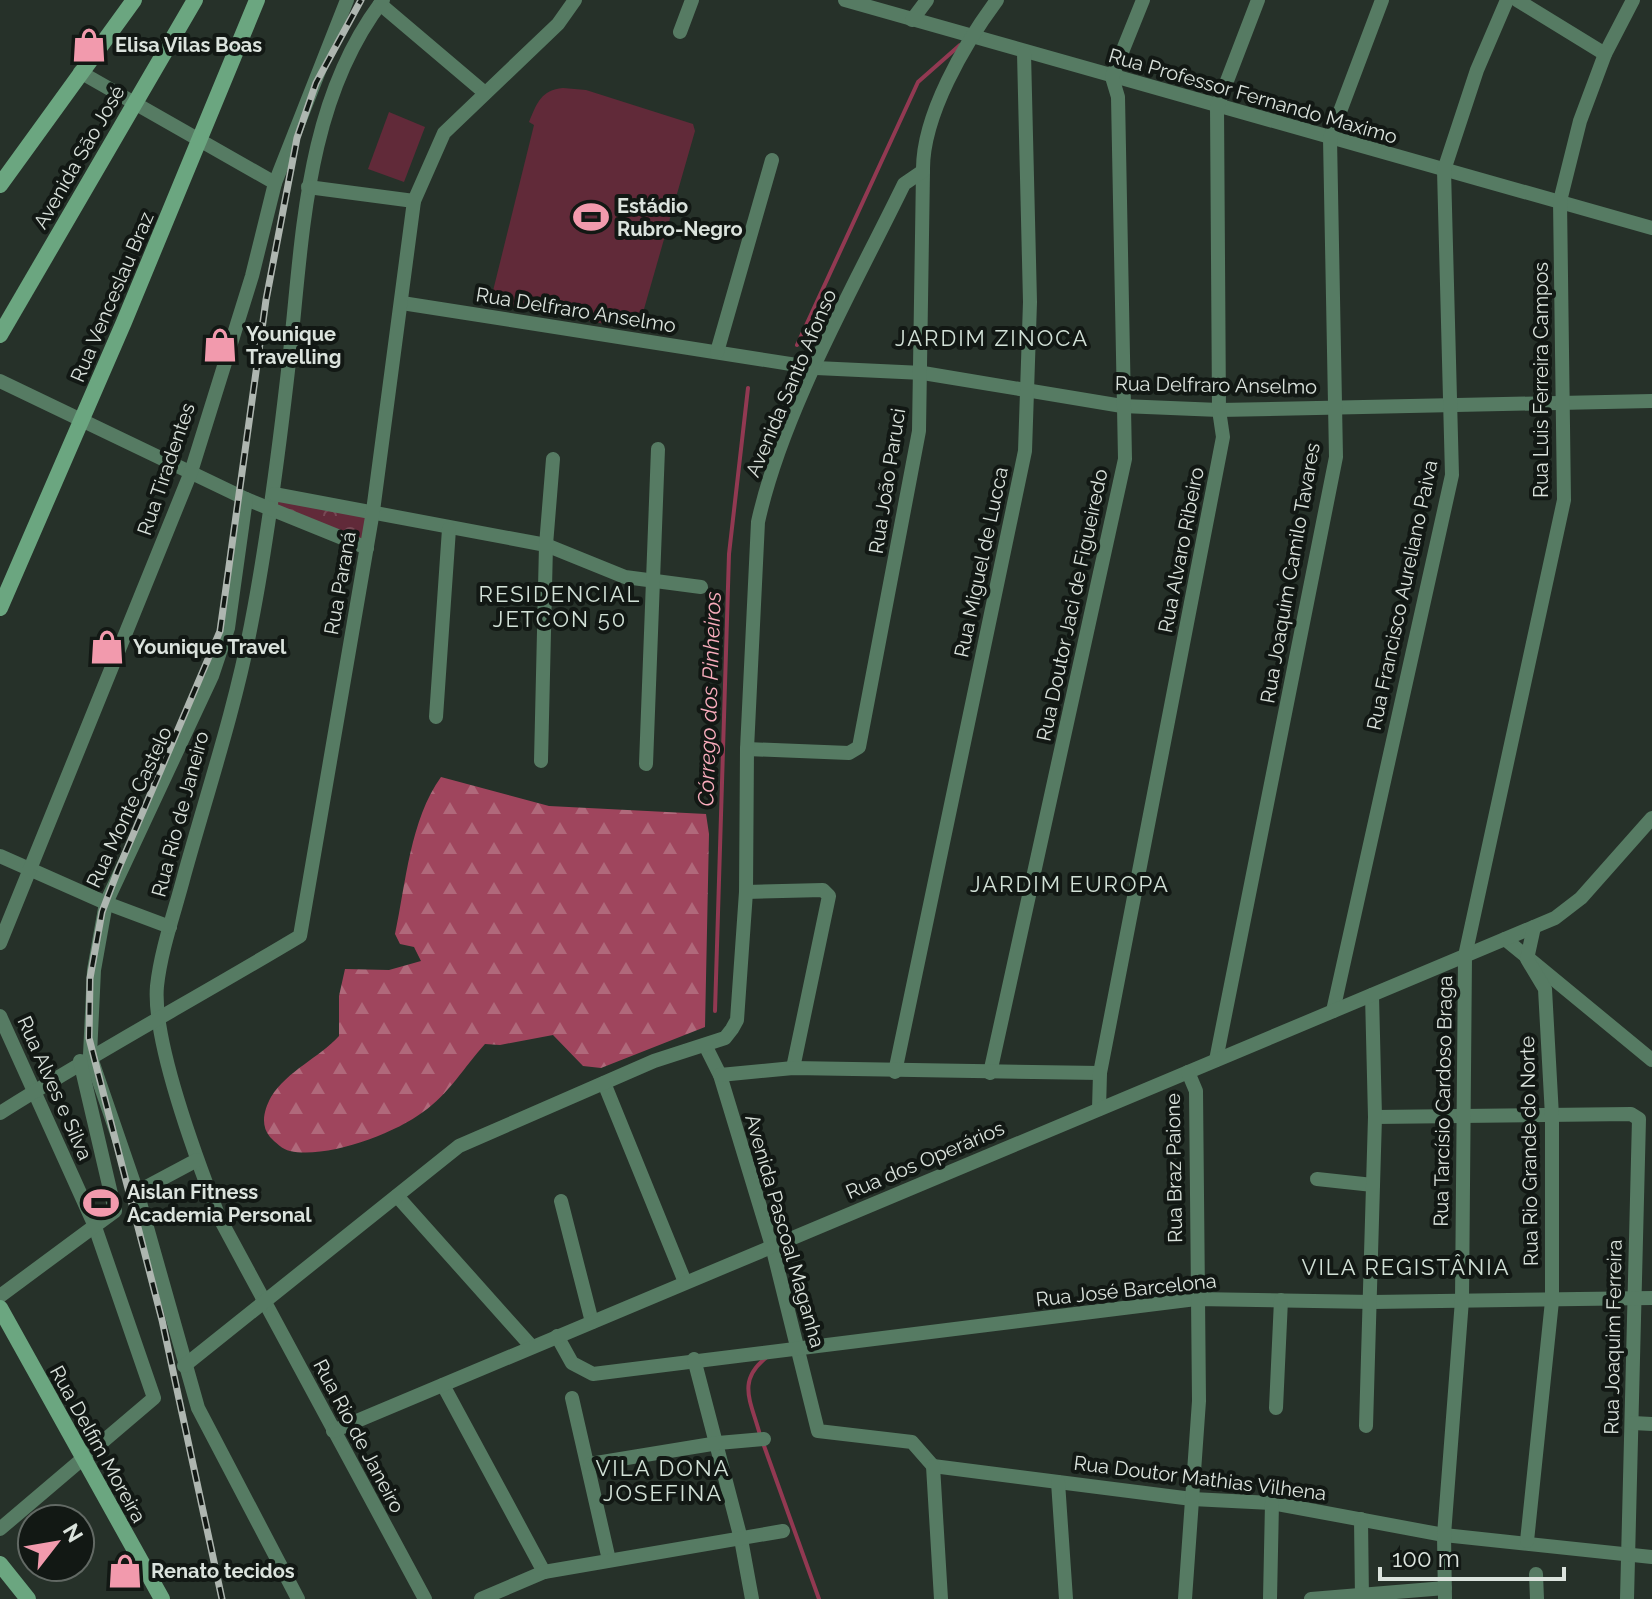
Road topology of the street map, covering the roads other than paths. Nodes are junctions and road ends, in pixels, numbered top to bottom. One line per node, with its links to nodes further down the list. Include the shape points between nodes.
1 (134, 0): 22 (main road)
2 (195, 0): 26 (main road, Avenida São José)
3 (257, 0): 29 (main road, Rua Venceslau Braz)
4 (347, 0): 25 (street, Rua Tiradentes)
5 (575, 0): 24 (street, Rua Paraná, via 558,24)
6 (692, 0): 18 (street)
7 (845, 0): 17 (street, Rua Professor Fernando Maximo)
8 (927, 0): 17 (street)
9 (997, 0): 19 (street)
10 (1143, 0): 23 (street)
11 (1258, 0): 28 (street, Rua Alvaro Ribeiro)
12 (1382, 0): 30 (street, Rua Joaquim Camilo Tavares)
13 (1507, 0): 32 (street, Rua Francisco Aureliano Paiva)
14 (1517, 0): 21 (street)
15 (1633, 0): 21 (street, Rua Luis Ferreira Campos)
16 (382, 2): 24 (street); 27 (street, Rua Rio de Janeiro, via 357,36)
17 (912, 20): 19 (street, Rua Professor Fernando Maximo)
18 (680, 32)
19 (969, 37): 20 (street, Rua Professor Fernando Maximo); 33 (street, via 923,145)
20 (1024, 53): 23 (street, Rua Professor Fernando Maximo); 46 (street, Rua Miguel de Lucca)
21 (1605, 54): 38 (street, Rua Luis Ferreira Campos, via 1580,121)
22 (80, 72): 26 (street); 35 (main road)
23 (1112, 77): 28 (street, Rua Professor Fernando Maximo); 48 (street, Rua Doutor Jaci de Figueiredo, via 1118,97)
24 (485, 93): 37 (street, Rua Paraná, via 444,133)
25 (307, 96): 27 (street); 34 (street, Rua Tiradentes)
26 (134, 102): 29 (street); 41 (main road, Avenida São José)
27 (328, 107): 36 (street, Rua Rio de Janeiro)
28 (1217, 107): 30 (street, Rua Professor Fernando Maximo); 52 (street, Rua Alvaro Ribeiro)
29 (199, 137): 34 (street); 53 (main road, Rua Venceslau Braz)
30 (1330, 138): 32 (street, Rua Professor Fernando Maximo); 51 (street, Rua Joaquim Camilo Tavares)
31 (772, 160): 42 (street)
32 (1444, 170): 38 (street, Rua Professor Fernando Maximo); 50 (street, Rua Francisco Aureliano Paiva)
33 (923, 171): 43 (street, Avenida Santo Afonso, via 904,184); 44 (street, Rua João Paruci)
34 (275, 183): 56 (street, Rua Tiradentes)
35 (0, 185)
36 (308, 187): 37 (street); 58 (street, Rua Rio de Janeiro)
37 (414, 201): 40 (street, Rua Paraná)
38 (1560, 201): 39 (street, Rua Professor Fernando Maximo); 49 (street, Rua Luis Ferreira Campos)
39 (1652, 228)
40 (402, 303): 42 (street, Rua Delfraro Anselmo); 59 (street, Rua Paraná)
41 (0, 335)
42 (717, 352): 43 (street, Rua Delfraro Anselmo)
43 (816, 368): 44 (street, Rua Delfraro Anselmo); 67 (street, Avenida Santo Afonso, via 772,471 758,522)
44 (923, 373): 46 (street, Rua Delfraro Anselmo); 67 (street, Rua João Paruci, via 919,431 859,747 849,753)
45 (0, 381): 53 (street)
46 (1029, 389): 48 (street, Rua Delfraro Anselmo); 90 (street, Rua Miguel de Lucca, via 1025,451)
47 (1652, 401): 49 (street, Rua Delfraro Anselmo)
48 (1122, 406): 52 (street, Rua Delfraro Anselmo); 92 (street, Rua Doutor Jaci de Figueiredo, via 1125,459)
49 (1562, 406): 50 (street, Rua Delfraro Anselmo); 79 (street, Rua Luis Ferreira Campos, via 1564,500)
50 (1452, 407): 51 (street, Rua Delfraro Anselmo); 82 (street, Rua Francisco Aureliano Paiva, via 1452,475)
51 (1335, 408): 52 (street, Rua Delfraro Anselmo); 87 (street, Rua Joaquim Camilo Tavares, via 1336,457)
52 (1219, 410): 93 (street, Rua Alvaro Ribeiro, via 1223,437)
53 (82, 419): 56 (street); 65 (main road, Rua Venceslau Braz)
54 (658, 449): 63 (street)
55 (553, 459): 61 (street)
56 (191, 472): 57 (street); 72 (street, Rua Tiradentes)
57 (246, 499): 58 (street); 74 (street, Rua Monte Castelo, via 228,628 212,676)
58 (272, 502): 59 (street); 62 (street); 75 (street, Rua Rio de Janeiro, via 250,628)
59 (373, 511): 60 (street); 62 (street, Rua Paraná)
60 (449, 529): 61 (street); 66 (street)
61 (546, 545): 63 (street); 68 (street)
62 (367, 548): 84 (street, Rua Paraná, via 300,936)
63 (651, 582): 64 (street); 69 (street)
64 (701, 587)
65 (0, 608)
66 (436, 717)
67 (747, 749): 73 (street, Avenida Santo Afonso)
68 (541, 761)
69 (646, 764)
70 (1652, 818): 76 (street, via 1581,898)
71 (0, 856): 72 (street)
72 (30, 867): 74 (street); 78 (street, Rua Tiradentes)
73 (746, 892): 85 (street, Avenida Santo Afonso, via 737,1020 725,1038); 89 (street, via 823,890 829,896)
74 (106, 903): 75 (street); 86 (street, Rua Monte Castelo)
75 (170, 927): 84 (street, Rua Rio de Janeiro, via 157,986)
76 (1534, 927): 77 (street, Rua dos Operários); 80 (street)
77 (1505, 939): 79 (street, Rua dos Operários); 80 (street)
78 (0, 943)
79 (1465, 956): 81 (street, Rua dos Operários); 101 (street, Rua Tarcísio Cardoso Braga)
80 (1527, 959): 88 (street); 99 (street, Rua Rio Grande do Norte, via 1545,989)
81 (1372, 995): 82 (street, Rua dos Operários); 100 (street)
82 (1333, 1011): 87 (street, Rua dos Operários)
83 (0, 1016): 96 (street, Rua Alves e Silva)
84 (158, 1021): 86 (street, Rua Paraná); 102 (street, Rua Rio de Janeiro)
85 (705, 1045): 94 (street, Avenida Pascoal Maganha); 95 (street, Avenida Santo Afonso)
86 (85, 1058): 96 (street, Rua Paraná); 105 (street, Rua Monte Castelo); 108 (street, via 115,1211)
87 (1216, 1060): 91 (street, Rua dos Operários)
88 (1652, 1060)
89 (793, 1068): 90 (street); 94 (street)
90 (895, 1072): 92 (street)
91 (1188, 1072): 97 (street, Rua dos Operários); 114 (street, Rua Braz Paione, via 1196,1091)
92 (990, 1073): 93 (street)
93 (1100, 1073): 97 (street, Rua Alvaro Ribeiro)
94 (720, 1075): 109 (street, Avenida Pascoal Maganha)
95 (604, 1083): 106 (street, Avenida Santo Afonso, via 459,1146); 110 (street)
96 (34, 1091): 98 (street, Rua Paraná); 108 (street, Rua Alves e Silva)
97 (1099, 1109): 109 (street, Rua dos Operários)
98 (0, 1113)
99 (1552, 1116): 101 (street); 112 (street, Rua Joaquim Ferreira, via 1631,1114 1639,1119); 117 (street, Rua Rio Grande do Norte)
100 (1375, 1117): 101 (street); 104 (street)
101 (1463, 1117): 116 (street, Rua Tarcísio Cardoso Braga)
102 (197, 1160): 105 (street); 119 (street, Rua Rio de Janeiro, via 219,1217)
103 (1317, 1179): 104 (street)
104 (1373, 1185): 118 (street)
105 (137, 1192): 126 (street, Rua Monte Castelo)
106 (397, 1196): 119 (street, Avenida Santo Afonso); 123 (street)
107 (561, 1201): 121 (street)
108 (94, 1224): 111 (street); 136 (street, Rua Alves e Silva, via 153,1401)
109 (772, 1246): 110 (street, Rua dos Operários); 124 (street, Avenida Pascoal Maganha)
110 (685, 1282): 121 (street, Rua dos Operários)
111 (0, 1296)
112 (1633, 1298): 113 (street, Rua José Barcelona); 117 (street, Rua José Barcelona); 130 (street, Rua Joaquim Ferreira)
113 (1652, 1298)
114 (1196, 1299): 115 (street, Rua José Barcelona); 124 (street, Rua José Barcelona); 140 (street, Rua Braz Paione, via 1199,1401)
115 (1281, 1300): 118 (street, Rua José Barcelona); 129 (street)
116 (1462, 1300): 117 (street, Rua José Barcelona); 118 (street, Rua José Barcelona); 145 (street, Rua Tarcísio Cardoso Braga)
117 (1552, 1301): 147 (street, Rua Rio Grande do Norte)
118 (1372, 1302): 132 (street)
119 (265, 1304): 126 (street, Avenida Santo Afonso); 133 (street, Rua Rio de Janeiro)
120 (0, 1308): 136 (main road, Rua Delfim Moreira)
121 (592, 1322): 122 (street, Rua dos Operários)
122 (557, 1336): 123 (street, Rua dos Operários); 125 (street, Rua José Barcelona, via 572,1363 593,1374)
123 (532, 1347): 127 (street, Rua dos Operários)
124 (798, 1348): 125 (street, Rua José Barcelona); 138 (street, Avenida Pascoal Maganha, via 818,1431 912,1442)
125 (694, 1359): 135 (street)
126 (184, 1366): 158 (street, Rua Monte Castelo, via 210,1435)
127 (443, 1385): 133 (street, Rua dos Operários); 152 (street)
128 (572, 1398): 137 (street)
129 (1276, 1408)
130 (1633, 1423): 131 (street); 148 (street, Rua Joaquim Ferreira)
131 (1652, 1424)
132 (1366, 1426)
133 (333, 1431): 159 (street, Rua Rio de Janeiro)
134 (764, 1439): 135 (street)
135 (718, 1443): 137 (street); 146 (street)
136 (83, 1459): 143 (street); 157 (main road, Rua Delfim Moreira)
137 (590, 1464): 150 (street)
138 (933, 1466): 139 (street, Rua Doutor Mathias Vilhena); 162 (street)
139 (1058, 1482): 140 (street, Rua Doutor Mathias Vilhena); 163 (street)
140 (1192, 1499): 141 (street, Rua Doutor Mathias Vilhena); 164 (street, Rua Braz Paione)
141 (1272, 1503): 142 (street, Rua Doutor Mathias Vilhena); 165 (street)
142 (1361, 1519): 145 (street, Rua Doutor Mathias Vilhena); 155 (street)
143 (0, 1529)
144 (783, 1531): 146 (street)
145 (1444, 1535): 147 (street, Rua Doutor Mathias Vilhena); 154 (street, Rua Tarcísio Cardoso Braga)
146 (741, 1539): 150 (street); 161 (street)
147 (1527, 1541): 148 (street, Rua Doutor Mathias Vilhena)
148 (1627, 1554): 149 (street, Rua Doutor Mathias Vilhena); 168 (street, Rua Joaquim Ferreira)
149 (1652, 1557)
150 (609, 1560): 152 (street)
151 (0, 1564): 156 (main road)
152 (544, 1572): 160 (street)
153 (1536, 1574): 167 (street)
154 (1445, 1594): 155 (street)
155 (1362, 1597): 166 (street)
156 (28, 1599)
157 (162, 1599)
158 (298, 1599)
159 (425, 1599)
160 (481, 1599)
161 (752, 1599)
162 (941, 1599)
163 (1066, 1599)
164 (1185, 1599)
165 (1270, 1599)
166 (1311, 1599)
167 (1537, 1599)
168 (1627, 1599)

